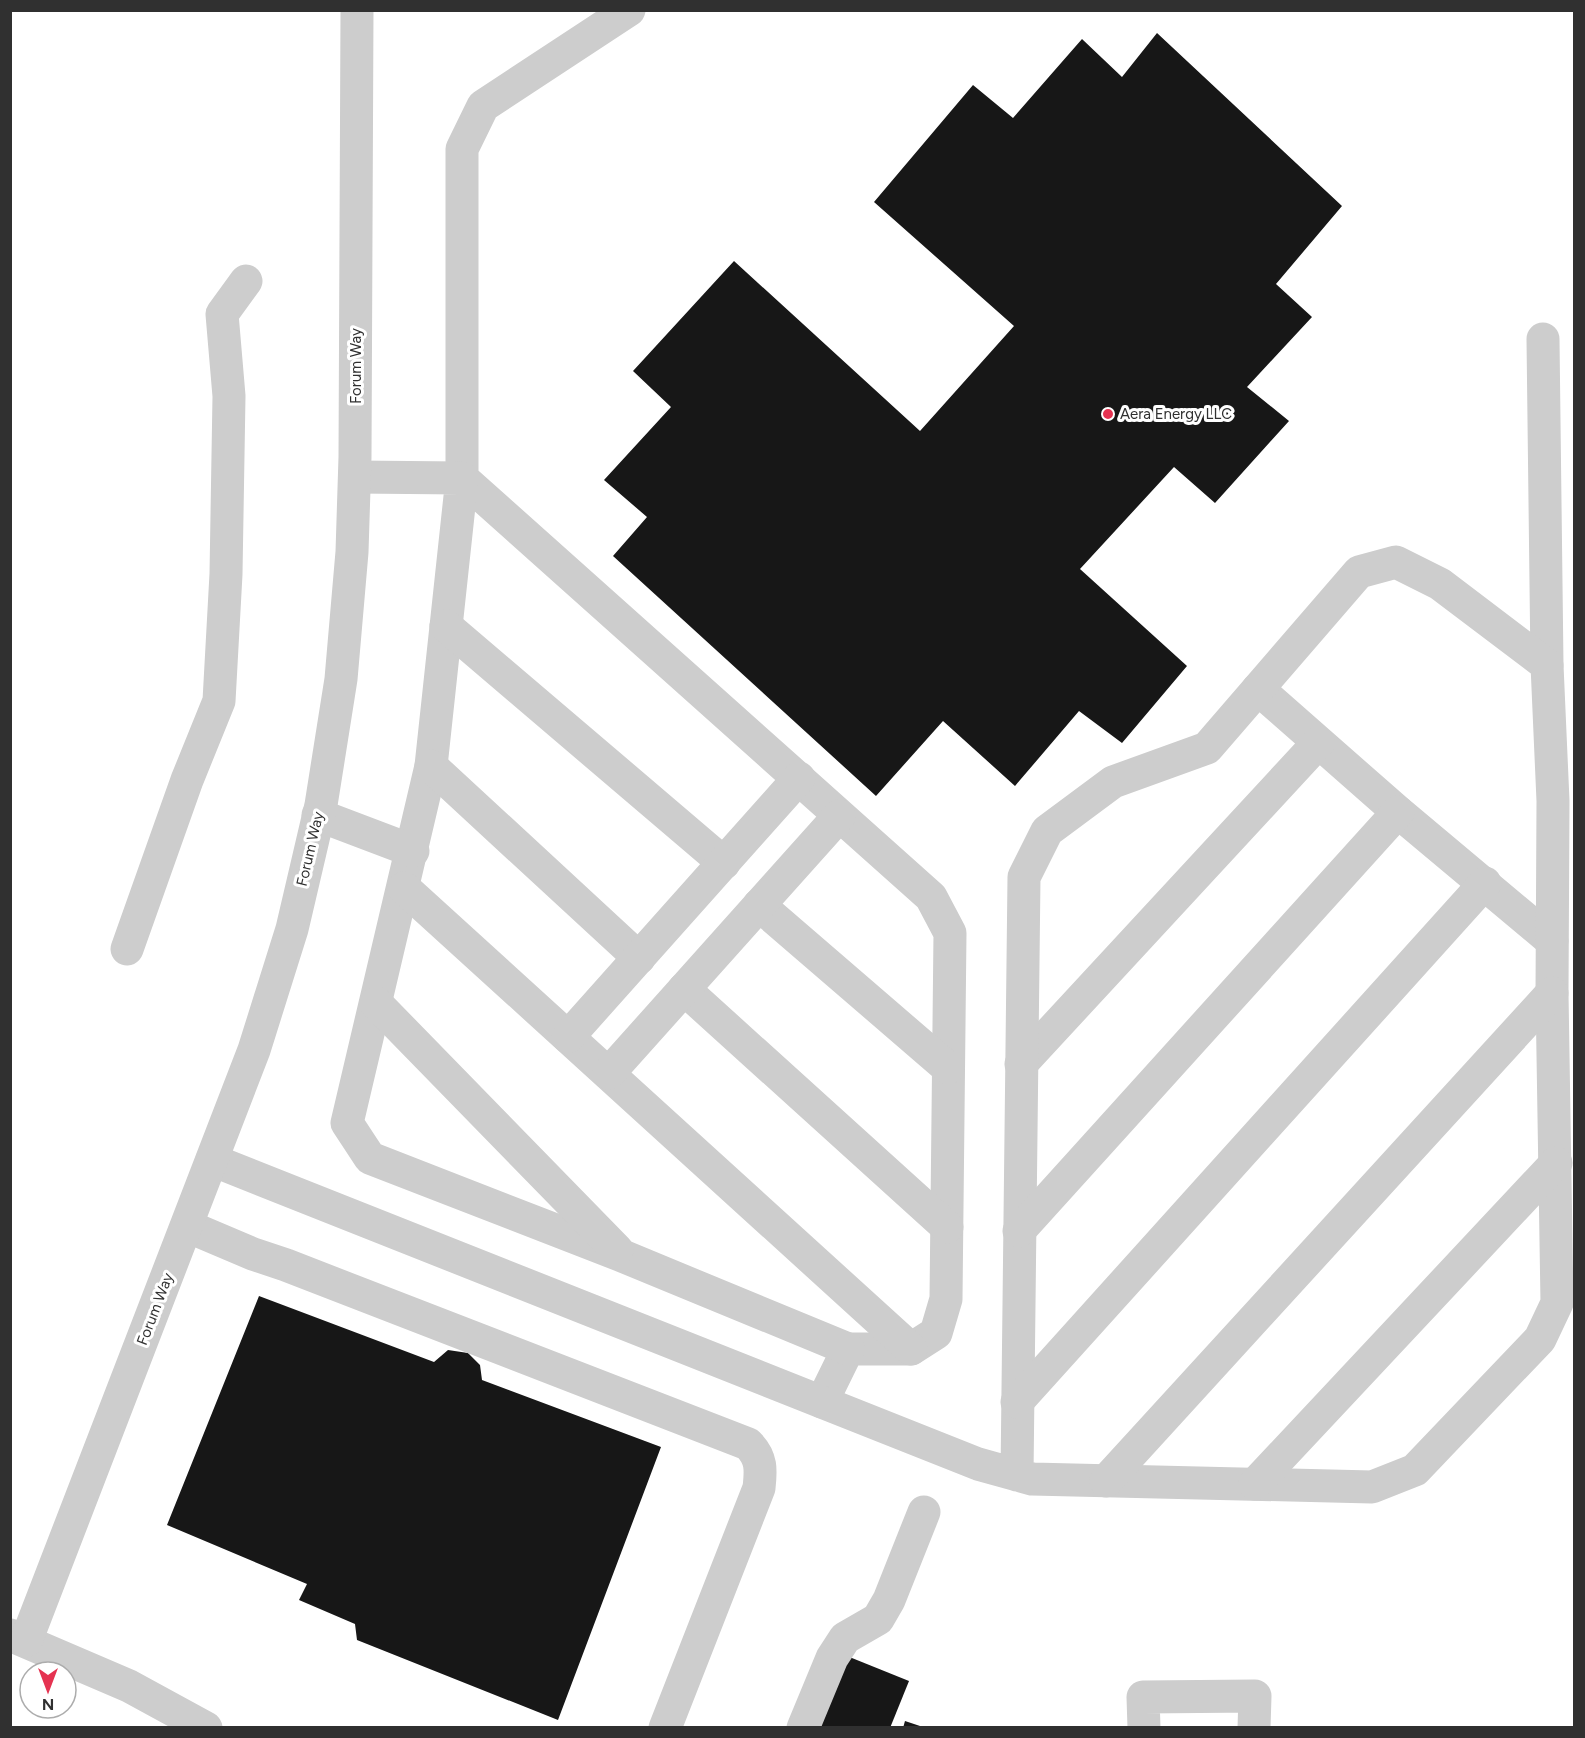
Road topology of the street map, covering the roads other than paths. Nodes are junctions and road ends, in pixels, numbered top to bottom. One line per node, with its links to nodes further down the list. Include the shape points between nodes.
1 (357, 10): 5 (street, Forum Way)
2 (629, 10): 6 (street, via 483,106 462,149)
3 (246, 281): 23 (street, via 222,314 229,396 219,701)
4 (1543, 339): 8 (street)
5 (355, 477): 6 (street); 15 (street, Forum Way, via 341,679)
6 (462, 478): 7 (street); 12 (street)
7 (446, 626): 11 (street); 18 (street)
8 (1547, 665): 9 (street, via 1440,584 1396,562 1359,572); 13 (street)
9 (1258, 689): 10 (street); 29 (street, via 1207,748 1113,782 1047,831 1024,877)
10 (1318, 743): 14 (street); 29 (street)
11 (430, 766): 17 (street); 24 (street)
12 (799, 778): 16 (street); 18 (street)
13 (1567, 801): 22 (street)
14 (1398, 812): 19 (street); 36 (street)
15 (318, 815): 17 (street); 32 (street, Forum Way, via 288,940 254,1050)
16 (839, 816): 21 (street); 30 (street, via 931,897 950,933)
17 (413, 851): 20 (street)
18 (724, 863): 24 (street)
19 (1485, 883): 22 (street); 41 (street)
20 (404, 888): 27 (street); 28 (street)
21 (759, 905): 25 (street); 30 (street)
22 (1552, 941): 26 (street)
23 (127, 949)
24 (639, 958): 28 (street)
25 (684, 989): 31 (street); 35 (street)
26 (1552, 993): 33 (street); 43 (street)
27 (376, 1003): 37 (street); 37 (street, via 347,1124 370,1158)
28 (568, 1037): 31 (street)
29 (1021, 1064): 36 (street)
30 (948, 1068): 35 (street)
31 (609, 1073): 39 (street)
32 (212, 1160): 34 (street, Forum Way); 40 (street)
33 (1556, 1163): 44 (street); 44 (street, via 1557,1303 1540,1339 1415,1470 1372,1487)
34 (187, 1226): 46 (street, Forum Way); 48 (street, via 748,1444 759,1454 759,1488)
35 (947, 1227): 39 (street, via 946,1299 936,1334)
36 (1019, 1231): 41 (street)
37 (625, 1257): 38 (street)
38 (848, 1349): 39 (street); 40 (street)
39 (911, 1349)
40 (822, 1402): 42 (street, via 978,1464)
41 (1017, 1402): 42 (street)
42 (1017, 1475): 43 (street)
43 (1106, 1481): 44 (street)
44 (1255, 1484)
45 (924, 1512): 49 (street, via 889,1600 878,1619 845,1638 832,1658)
46 (18, 1638): 47 (street, via 129,1686)
47 (206, 1728)
48 (665, 1728)
49 (803, 1728)
50 (1144, 1728): 51 (street, via 1143,1697 1255,1696)
51 (1254, 1728)

